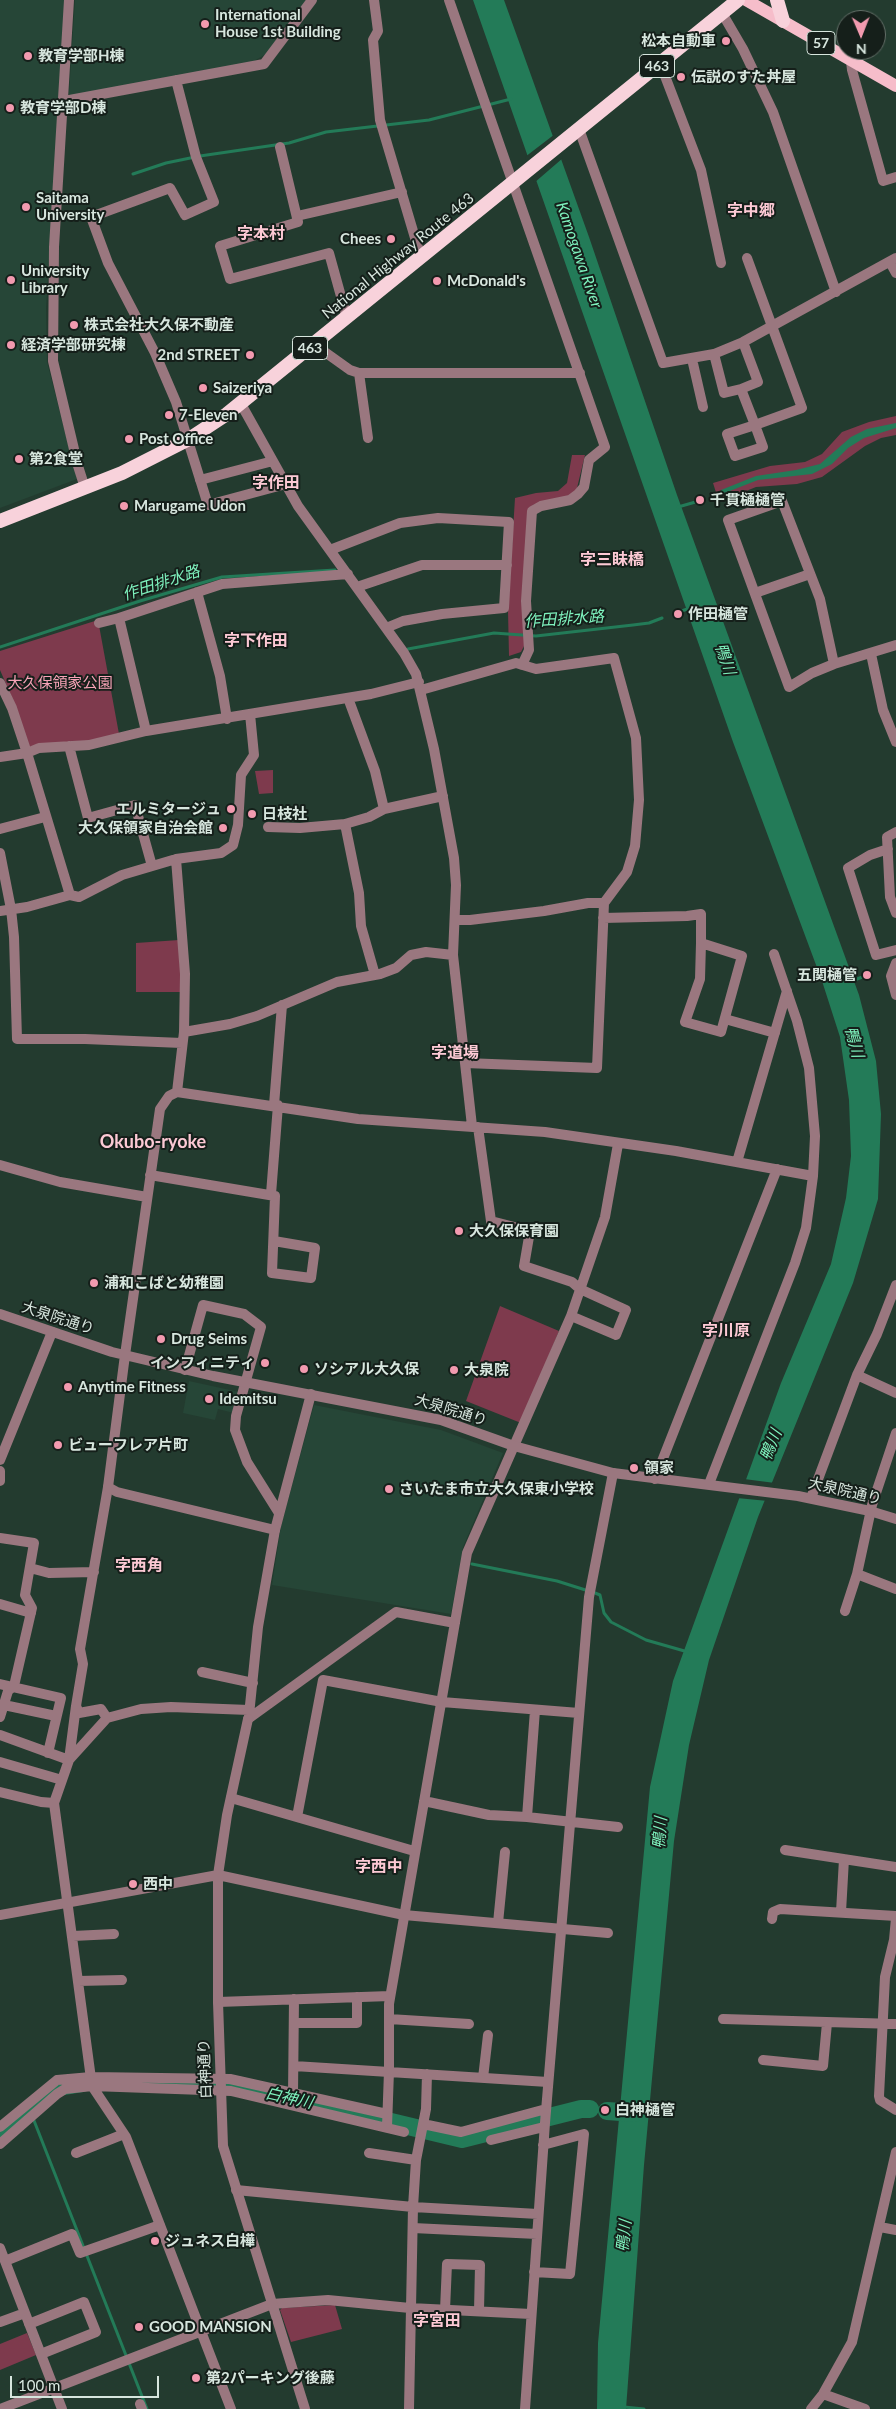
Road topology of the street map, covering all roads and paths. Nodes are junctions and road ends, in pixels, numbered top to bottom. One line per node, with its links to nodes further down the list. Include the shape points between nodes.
1 (69, 0): 14 (street)
2 (312, 0): 12 (street, via 264,64)
3 (374, 0): 19 (street, via 378,31 372,40 380,120)
4 (449, 0): 18 (street)
5 (738, 0): 8 (highway, National Highway Route 463 / 463)
6 (746, 0): 9 (main road, 57)
7 (777, 0): 9 (highway)
8 (722, 13): 11 (highway, National Highway Route 463 / 463); 26 (street, via 773,112)
9 (783, 21): 10 (main road, 57)
10 (851, 61): 13 (main road, 57); 17 (street, via 883,181)
11 (660, 63): 15 (highway, National Highway Route 463 / 463); 24 (street, via 701,170)
12 (176, 80): 14 (street); 39 (street, via 196,157 214,202 185,215 170,188 91,217 108,263 155,354)
13 (896, 86)
14 (64, 101): 43 (street, via 54,247 53,361)
15 (578, 130): 18 (highway, National Highway Route 463 / 463); 32 (street, via 663,363)
16 (280, 147): 20 (street)
17 (896, 176)
18 (515, 181): 21 (highway, National Highway Route 463 / 463); 33 (street)
19 (402, 192): 20 (street); 21 (street)
20 (297, 216): 27 (street, via 298,222 220,246 230,279 329,253)
21 (421, 258): 27 (highway, National Highway Route 463 / 463)
22 (747, 258): 28 (street)
23 (893, 260): 25 (street); 26 (street)
24 (721, 263)
25 (896, 273)
26 (836, 292): 28 (street)
27 (347, 318): 30 (highway, National Highway Route 463 / 463)
28 (771, 328): 29 (street); 35 (street, via 802,408 755,425)
29 (743, 342): 31 (street); 35 (street, via 758,382)
30 (314, 344): 34 (street); 36 (highway, National Highway Route 463 / 463)
31 (714, 354): 32 (street); 35 (street, via 724,393)
32 (692, 359): 37 (street)
33 (580, 373): 34 (street); 58 (street, via 605,448 589,460 584,487 578,494 570,500 532,511 526,600 529,650)
34 (359, 374): 38 (street)
35 (740, 389)
36 (241, 404): 39 (highway, National Highway Route 463 / 463); 40 (street)
37 (703, 407)
38 (368, 438)
39 (189, 439): 41 (street); 43 (highway, National Highway Route 463 / 463)
40 (273, 461): 41 (street); 42 (street)
41 (200, 480): 42 (street, via 208,504)
42 (286, 484): 45 (street)
43 (85, 488): 44 (highway, National Highway Route 463 / 463)
44 (0, 521)
45 (330, 550): 46 (street, via 400,523 438,518 509,522); 47 (street)
46 (507, 565): 49 (street, via 422,565); 54 (street, via 504,608 442,614)
47 (348, 574): 49 (street); 50 (street, via 222,584)
48 (810, 574): 51 (street); 51 (street, via 782,501 728,520); 57 (street, via 820,599)
49 (357, 587): 54 (street)
50 (197, 592): 52 (street); 63 (street, via 220,676)
51 (755, 593): 57 (street, via 789,687)
52 (119, 618): 53 (street); 64 (street)
53 (99, 624)
54 (386, 628): 60 (street, via 413,667)
55 (896, 645): 56 (street)
56 (871, 654): 57 (street); 65 (street, via 883,710)
57 (834, 664)
58 (522, 665): 60 (street, via 516,663); 81 (street, via 536,669 614,658 636,738 638,818 635,846 627,872)
59 (0, 682): 67 (street)
60 (420, 686): 61 (street); 69 (street)
61 (348, 698): 62 (street); 70 (street, via 374,770)
62 (250, 714): 63 (street); 78 (street, via 254,755 241,775 238,825 233,845 221,853)
63 (227, 718): 64 (street)
64 (146, 731): 66 (street)
65 (896, 742)
66 (69, 746): 67 (street, via 39,748); 79 (street, via 88,818 135,805)
67 (27, 753): 68 (street); 71 (street)
68 (0, 757)
69 (443, 796): 70 (street); 86 (street, via 454,858)
70 (384, 809): 72 (street, via 369,818)
71 (45, 817): 74 (street); 80 (street)
72 (345, 824): 73 (street); 92 (street, via 359,894 361,926)
73 (268, 828)
74 (0, 829)
75 (896, 832): 76 (street, via 887,837)
76 (888, 849): 84 (street, via 890,896); 88 (street, via 870,854 848,868 876,955)
77 (0, 853): 82 (street)
78 (176, 859): 79 (street); 97 (street, via 185,974)
79 (152, 866): 80 (street, via 122,875 79,897)
80 (70, 895): 82 (street)
81 (604, 903): 85 (street); 86 (street)
82 (11, 909): 83 (street); 99 (street, via 17,1039)
83 (0, 911)
84 (896, 913)
85 (603, 918): 87 (street, via 701,914); 100 (street, via 597,1068)
86 (455, 920): 90 (street)
87 (701, 943): 96 (street, via 742,956); 96 (street, via 700,979 685,1022 721,1032)
88 (896, 950)
89 (774, 954): 93 (street)
90 (453, 955): 92 (street, via 426,952 411,955 396,968); 100 (street)
91 (896, 964): 94 (street, via 891,976)
92 (375, 975): 95 (street, via 337,982)
93 (787, 991): 98 (street); 109 (street, via 809,1068 815,1136)
94 (896, 995)
95 (282, 1005): 97 (street, via 230,1024); 102 (street)
96 (725, 1019): 98 (street)
97 (184, 1032): 99 (street)
98 (775, 1033): 105 (street)
99 (182, 1043): 101 (street)
100 (465, 1063): 103 (street)
101 (177, 1092): 102 (street); 108 (street, via 169,1096 160,1109)
102 (276, 1105): 103 (street, via 358,1119); 110 (street)
103 (475, 1126): 104 (street, via 545,1132); 114 (street, via 491,1221 530,1231 524,1266 572,1282)
104 (618, 1144): 105 (street); 114 (street, via 605,1217)
105 (737, 1162): 107 (street)
106 (0, 1166): 111 (street, via 60,1182)
107 (777, 1169): 109 (street); 129 (street)
108 (150, 1175): 110 (street); 111 (street)
109 (813, 1176): 131 (street, via 806,1228 795,1263)
110 (271, 1194): 112 (street, via 276,1201)
111 (147, 1197): 118 (street)
112 (274, 1241): 112 (street, via 272,1273 312,1278 315,1248)
113 (896, 1285): 120 (street)
114 (580, 1289): 116 (street); 116 (street, via 626,1310 616,1335)
115 (0, 1314): 117 (street, 大泉院通り)
116 (571, 1316): 125 (street)
117 (52, 1332): 118 (street, 大泉院通り); 126 (street)
118 (125, 1355): 119 (street, 大泉院通り); 132 (street)
119 (185, 1370): 121 (street, 大泉院通り); 121 (street, via 203,1304 244,1314 261,1328)
120 (858, 1375): 122 (street); 133 (street)
121 (245, 1383): 123 (street, 大泉院通り); 135 (street, via 236,1416 236,1438 246,1462)
122 (896, 1393)
123 (311, 1394): 125 (street, 大泉院通り, via 441,1420); 135 (street, 白神通り)
124 (896, 1433): 134 (street)
125 (514, 1446): 128 (street, 大泉院通り); 146 (street, via 467,1553)
126 (0, 1460)
127 (0, 1471): 130 (street)
128 (613, 1473): 129 (street, 大泉院通り); 155 (street, via 589,1597)
129 (655, 1479): 131 (street, 大泉院通り)
130 (0, 1481)
131 (709, 1484): 133 (street, 大泉院通り)
132 (108, 1487): 137 (street, via 117,1492); 140 (street)
133 (811, 1498): 134 (street, 大泉院通り)
134 (870, 1511): 136 (street, 大泉院通り); 141 (street)
135 (279, 1513): 137 (street, 白神通り)
136 (896, 1519)
137 (274, 1530): 148 (street, 白神通り, via 258,1627)
138 (0, 1538): 139 (street, via 34,1543)
139 (30, 1568): 140 (street, via 49,1573); 145 (street, via 25,1594)
140 (94, 1572): 153 (street, via 80,1649 83,1664)
141 (857, 1574): 142 (street); 144 (street)
142 (896, 1589)
143 (0, 1604): 145 (street)
144 (845, 1611)
145 (31, 1613): 150 (street)
146 (455, 1623): 151 (street); 156 (street, via 396,1612)
147 (202, 1672): 148 (street)
148 (253, 1683): 156 (street, 白神通り)
149 (0, 1684): 150 (street)
150 (14, 1686): 152 (street, via 8,1691); 157 (street, via 61,1698)
151 (442, 1702): 154 (street); 167 (street); 169 (street, via 323,1680)
152 (4, 1704): 157 (street); 158 (street)
153 (76, 1706): 159 (street, via 79,1713 101,1709); 162 (street)
154 (536, 1710): 155 (street); 170 (street)
155 (579, 1713): 171 (street)
156 (249, 1715): 159 (street, via 170,1707 141,1709); 166 (street, 白神通り)
157 (56, 1716): 161 (street)
158 (0, 1717)
159 (107, 1718): 162 (street)
160 (0, 1735): 161 (street)
161 (48, 1753): 162 (street)
162 (69, 1760): 164 (street)
163 (0, 1762): 164 (street)
164 (62, 1780): 168 (street)
165 (0, 1792): 168 (street)
166 (231, 1798): 169 (street); 178 (street, 白神通り)
167 (424, 1801): 170 (street, via 489,1815); 174 (street)
168 (54, 1803): 179 (street)
169 (297, 1817): 174 (street)
170 (527, 1817): 171 (street)
171 (570, 1822): 172 (street); 186 (street)
172 (618, 1827)
173 (785, 1850): 176 (street)
174 (414, 1851): 182 (street)
175 (505, 1852): 185 (street)
176 (844, 1859): 177 (street); 180 (street)
177 (896, 1867)
178 (218, 1875): 179 (street); 182 (street); 196 (street, 白神通り)
179 (68, 1903): 181 (street); 189 (street)
180 (841, 1912): 183 (street); 184 (street, via 780,1909 773,1912)
181 (0, 1915)
182 (404, 1915): 185 (street); 193 (street)
183 (896, 1917): 190 (street)
184 (772, 1919)
185 (498, 1923): 186 (street)
186 (560, 1929): 187 (street); 211 (street)
187 (608, 1933)
188 (114, 1934): 189 (street)
189 (73, 1936): 192 (street)
190 (895, 1940): 202 (street, via 885,1977)
191 (122, 1980): 192 (street)
192 (78, 1981): 210 (street)
193 (390, 1996): 194 (street); 197 (street)
194 (357, 1997): 195 (street); 199 (street, via 357,2023)
195 (294, 1999): 196 (street); 199 (street)
196 (218, 2002): 212 (street, 白神通り)
197 (389, 2019): 201 (street); 207 (street)
198 (723, 2019): 200 (street)
199 (294, 2023): 206 (street)
200 (827, 2023): 202 (street); 205 (street, via 823,2066)
201 (469, 2024)
202 (883, 2024): 203 (street); 214 (street, via 879,2096)
203 (896, 2024)
204 (488, 2035): 209 (street)
205 (763, 2060)
206 (294, 2066): 207 (street); 213 (street)
207 (389, 2071): 208 (street); 216 (street)
208 (427, 2074): 209 (street); 218 (street)
209 (483, 2078): 211 (street)
210 (91, 2082): 212 (street); 217 (street, via 57,2080); 220 (street); 222 (street, via 57,2094)
211 (548, 2082): 215 (street)
212 (220, 2085): 213 (street); 216 (street, via 231,2091); 228 (street, 白神通り, via 223,2146)
213 (293, 2094): 216 (street)
214 (896, 2110)
215 (545, 2118): 218 (street, via 461,2132); 221 (street); 223 (street)
216 (387, 2121): 219 (street)
217 (0, 2127)
218 (422, 2129): 227 (street)
219 (404, 2132)
220 (124, 2134): 225 (street); 231 (street)
221 (491, 2140)
222 (0, 2144)
223 (543, 2145): 230 (street); 238 (street, via 584,2134 570,2274)
224 (896, 2152): 232 (street)
225 (76, 2153)
226 (369, 2153): 227 (street)
227 (416, 2160): 229 (street)
228 (236, 2190): 229 (street); 239 (street, 白神通り)
229 (412, 2207): 230 (street); 233 (street)
230 (538, 2214): 235 (street)
231 (160, 2225): 237 (street, via 80,2253 72,2234); 247 (street)
232 (880, 2227): 234 (street); 250 (street, via 870,2255 852,2342)
233 (413, 2228): 235 (street); 240 (street)
234 (896, 2230)
235 (537, 2234): 238 (street)
236 (0, 2248): 237 (street)
237 (5, 2261): 243 (street)
238 (534, 2272): 244 (street)
239 (272, 2304): 240 (street, via 328,2300); 247 (street); 254 (street, 白神通り)
240 (410, 2308): 241 (street); 255 (street)
241 (445, 2310): 242 (street); 242 (street, via 447,2264 480,2265)
242 (479, 2311): 244 (street)
243 (25, 2313): 245 (street); 246 (street)
244 (531, 2314): 256 (street)
245 (0, 2322)
246 (29, 2324): 248 (street); 248 (street, via 84,2302 96,2332)
247 (200, 2330): 249 (street); 253 (street)
248 (41, 2354): 249 (street)
249 (54, 2388): 251 (street); 252 (street)
250 (824, 2394): 257 (street); 258 (street)
251 (0, 2409)
252 (62, 2409)
253 (231, 2409)
254 (305, 2409)
255 (409, 2409)
256 (525, 2409)
257 (810, 2409)
258 (865, 2409)

